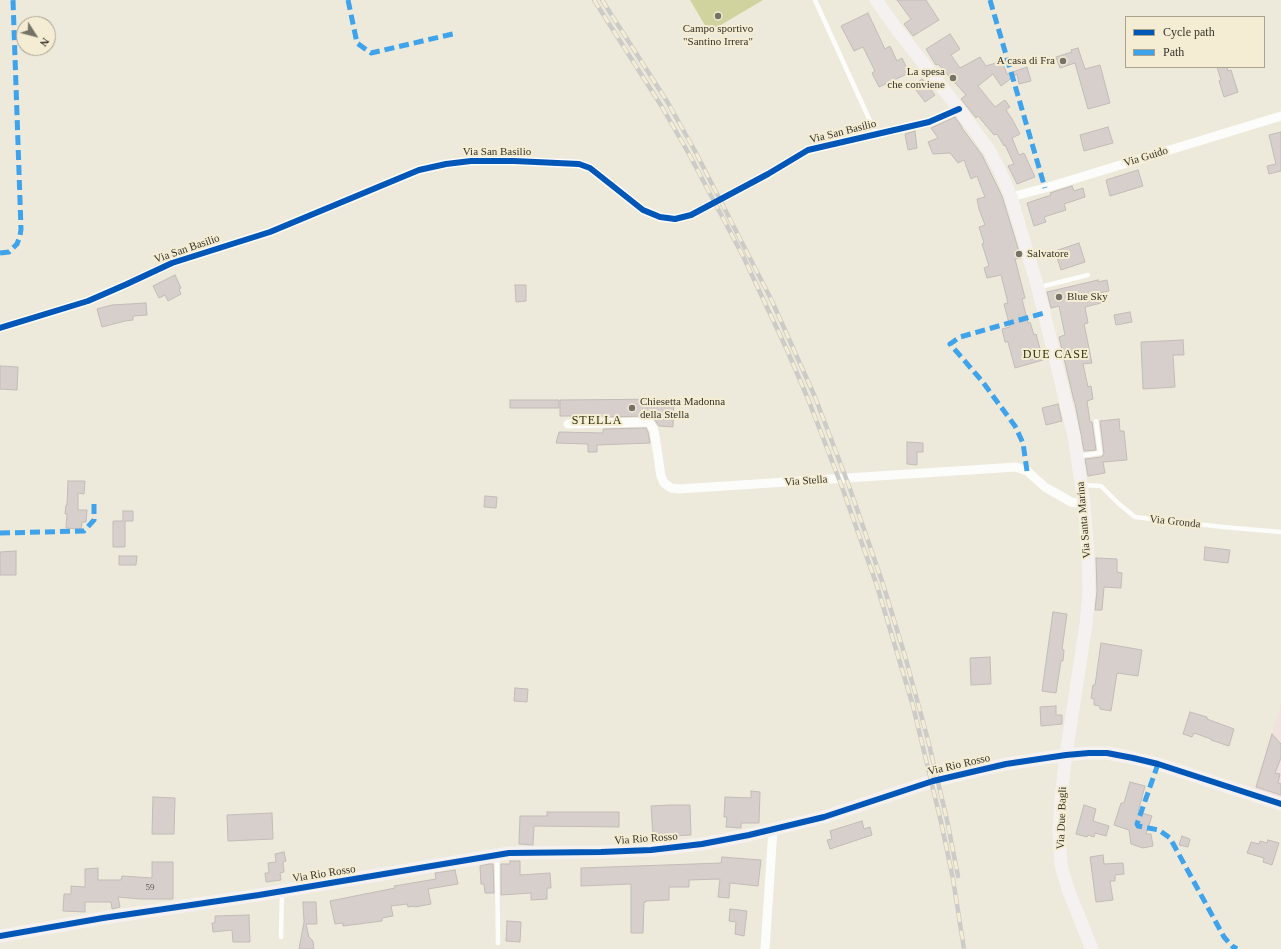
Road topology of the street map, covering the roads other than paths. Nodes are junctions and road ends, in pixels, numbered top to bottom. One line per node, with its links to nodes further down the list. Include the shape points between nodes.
1 (815, 0): 5 (lane, Via San Basilio)
2 (876, 0): 3 (street, Via Santa Marina)
3 (959, 109): 5 (street, Via San Basilio, via 929,122); 6 (street, Via Santa Marina, via 989,150)
4 (1281, 116): 6 (street, Via Guido)
5 (876, 134): 9 (street, Via San Basilio, via 808,150 692,215 675,219 660,217 644,210 590,168 579,164 470,161 446,164 419,170 270,232 172,262 88,301)
6 (1011, 197): 8 (street, Via Santa Marina)
7 (1088, 275): 8 (lane)
8 (1038, 288): 12 (street, Via Santa Marina)
9 (0, 328)
10 (1096, 421): 12 (lane, via 1100,453)
11 (568, 424): 14 (street, Via Stella, via 649,422 654,430 661,476 664,483 671,488 1016,467 1027,471 1045,487 1071,502)
12 (1077, 456): 13 (street, Via Santa Marina)
13 (1082, 484): 14 (street, Via Santa Marina); 15 (lane, Via Gronda, via 1101,486 1135,517)
14 (1084, 504): 16 (street, Via Santa Marina, via 1089,591)
15 (1281, 532)
16 (1066, 754): 17 (street, Via Rio Rosso, via 1107,753 1133,758); 18 (street, Via Rio Rosso, via 933,780 824,817); 25 (street, Via Due Bagli, via 1059,832 1061,865)
17 (1281, 804)
18 (773, 829): 19 (street, Via Rio Rosso, via 702,844 651,850); 24 (street)
19 (496, 855): 20 (street, Via Rio Rosso); 23 (lane)
20 (282, 891): 21 (street, Via Rio Rosso); 22 (lane)
21 (0, 936)
22 (281, 937)
23 (498, 943)
24 (765, 949)
25 (1092, 949)

